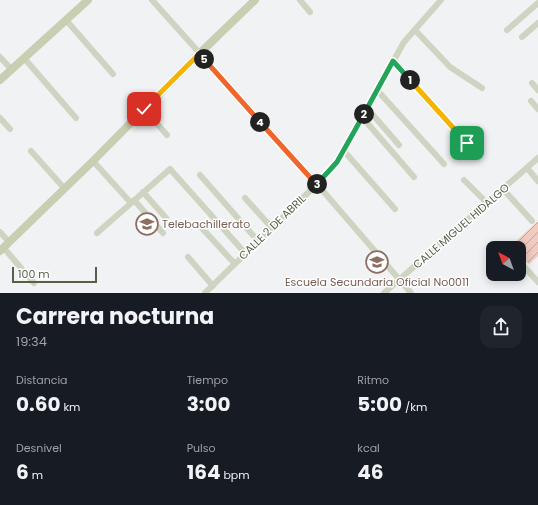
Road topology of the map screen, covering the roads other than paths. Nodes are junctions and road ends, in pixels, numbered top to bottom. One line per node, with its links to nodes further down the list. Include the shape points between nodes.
1 (88, 0): 8 (main road)
2 (152, 0): 13 (street)
3 (255, 0): 13 (main road)
4 (300, 0): 7 (street)
5 (440, 0): 10 (street, CALLE 2 DE ABRIL)
6 (538, 3): 11 (street)
7 (310, 12)
8 (66, 20): 15 (main road); 18 (street)
9 (538, 23): 12 (street)
10 (415, 30): 16 (street, CALLE 2 DE ABRIL, via 404,42); 21 (street, via 454,70)
11 (508, 30)
12 (522, 37)
13 (199, 54): 26 (main road); 45 (street)
14 (0, 57): 17 (street)
15 (24, 58): 17 (main road); 30 (street)
16 (393, 61): 22 (street, CALLE 2 DE ABRIL); 33 (street)
17 (12, 70): 19 (main road)
18 (113, 74)
19 (0, 80)
20 (532, 83): 23 (street)
21 (482, 88)
22 (377, 90): 25 (street, CALLE 2 DE ABRIL); 39 (street)
23 (538, 90)
24 (531, 101): 27 (street)
25 (367, 108): 28 (street, CALLE 2 DE ABRIL); 34 (street)
26 (144, 109): 32 (street); 38 (main road)
27 (538, 109)
28 (362, 117): 36 (street, CALLE 2 DE ABRIL); 42 (street)
29 (0, 118): 31 (street)
30 (76, 118)
31 (10, 129)
32 (167, 135)
33 (467, 143)
34 (399, 145)
35 (31, 151): 46 (street)
36 (344, 151): 45 (street, CALLE 2 DE ABRIL); 52 (street)
37 (538, 158): 40 (street, CALLE MIGUEL HIDALGO)
38 (93, 161): 46 (main road); 50 (street)
39 (444, 164)
40 (527, 168): 44 (street); 47 (street, CALLE MIGUEL HIDALGO)
41 (200, 175): 60 (street)
42 (414, 177)
43 (464, 180): 51 (street)
44 (538, 182)
45 (316, 184): 56 (street, CALLE 2 DE ABRIL); 66 (street)
46 (64, 188): 61 (main road)
47 (503, 188): 51 (street, CALLE MIGUEL HIDALGO); 54 (street)
48 (143, 192): 50 (street); 53 (street); 62 (street, via 171,169)
49 (245, 198): 56 (street)
50 (133, 202): 58 (street); 59 (street)
51 (487, 203): 66 (street, CALLE MIGUEL HIDALGO)
52 (395, 209)
53 (166, 218)
54 (532, 221)
55 (200, 226): 64 (street)
56 (272, 228): 60 (street, CALLE 2 DE ABRIL)
57 (0, 232): 61 (street)
58 (97, 233)
59 (163, 233)
60 (258, 241): 62 (street, CALLE 2 DE ABRIL)
61 (4, 247): 68 (street)
62 (245, 253): 64 (street, CALLE 2 DE ABRIL)
63 (188, 257): 69 (street)
64 (235, 264): 69 (street, CALLE 2 DE ABRIL)
65 (526, 269): 67 (street)
66 (399, 280): 71 (street, CALLE MIGUEL HIDALGO); 72 (street)
67 (538, 282)
68 (34, 283)
69 (213, 286): 70 (street, CALLE 2 DE ABRIL)
70 (206, 293)
71 (384, 293)
72 (411, 293)

